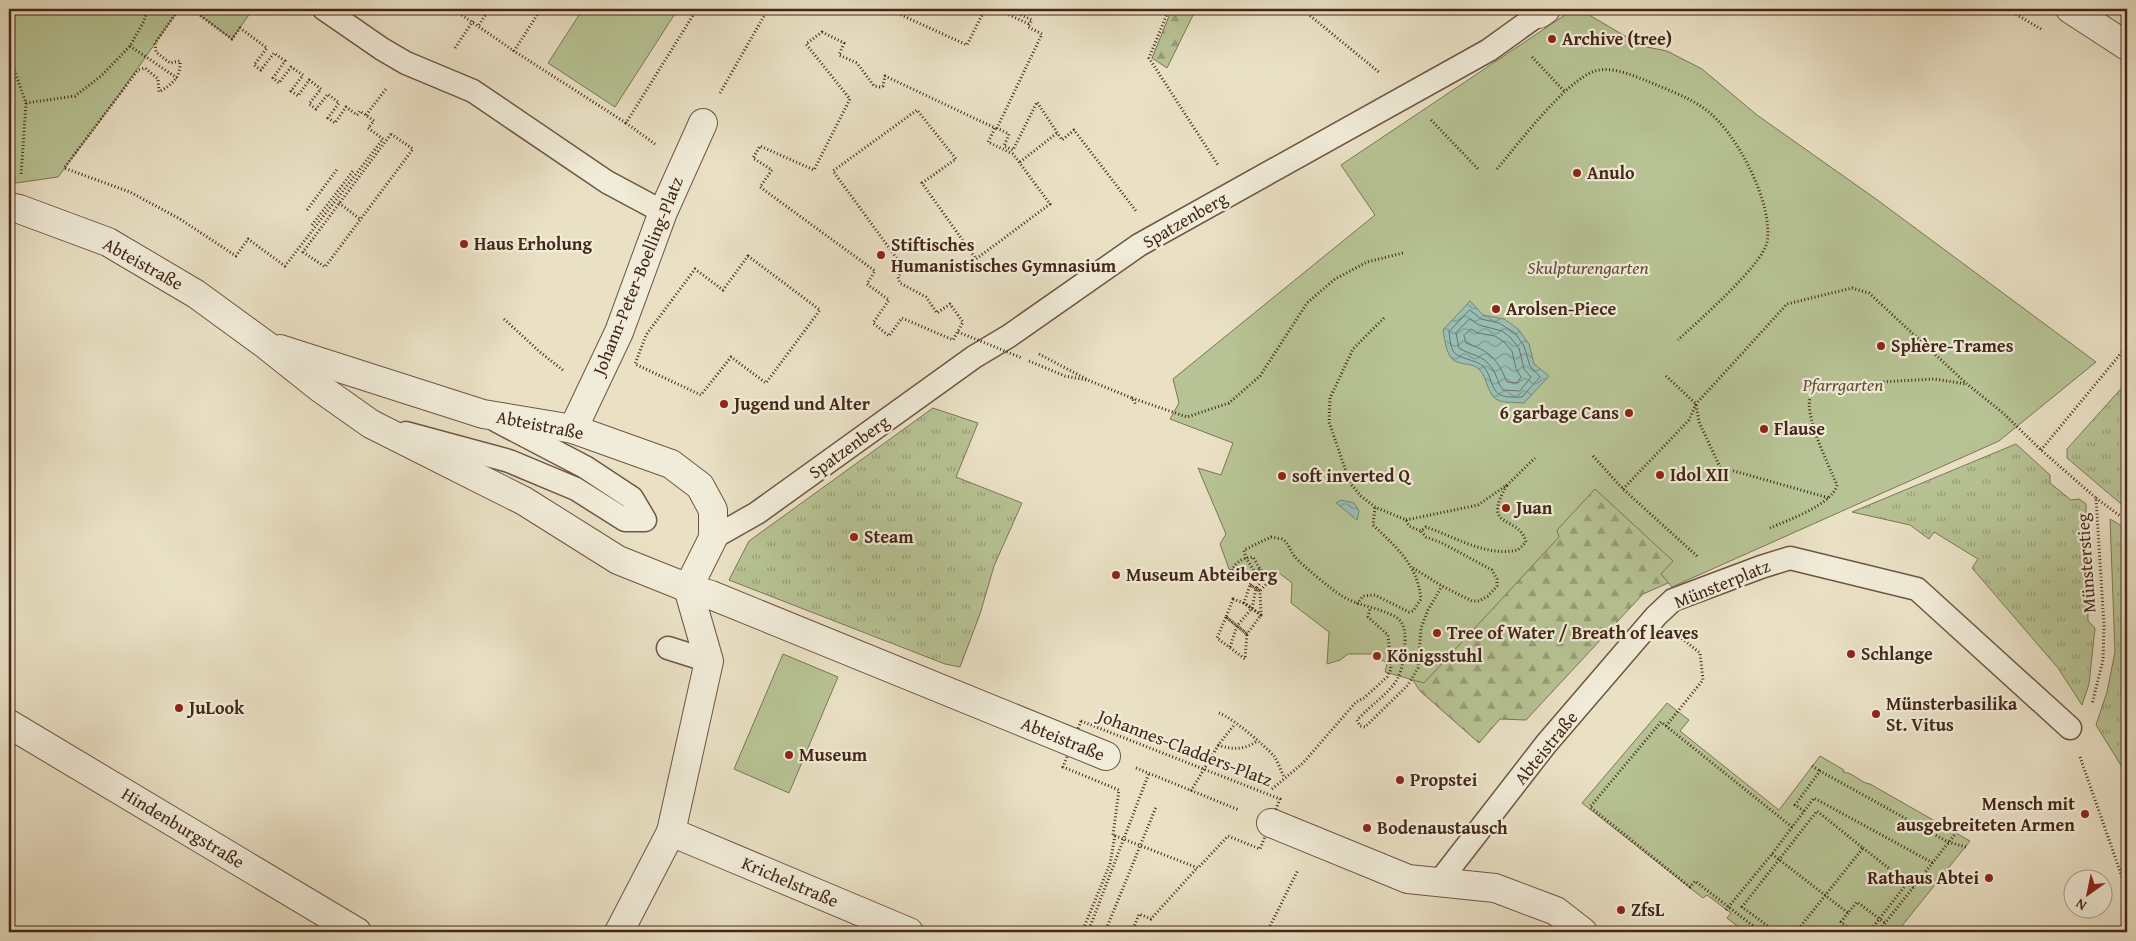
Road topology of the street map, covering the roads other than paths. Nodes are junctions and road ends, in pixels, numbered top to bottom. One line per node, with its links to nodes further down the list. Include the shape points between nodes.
1 (324, 9): 7 (lane, via 406,63 472,92 607,182)
2 (2070, 9): 4 (street)
3 (1542, 11): 12 (lane, Spatzenberg, via 1489,50 1139,245 974,357 757,513)
4 (2127, 46)
5 (702, 123): 7 (street, Johann-Peter-Boelling-Platz)
6 (14, 208): 8 (street, Abteistraße, via 108,242 196,294)
7 (663, 212): 11 (street, Johann-Peter-Boelling-Platz, via 619,332)
8 (266, 345): 9 (street, Abteistraße); 10 (street, Abteistraße)
9 (483, 414): 10 (lane, via 585,467 632,498 645,520 625,520 576,489 509,461); 11 (street, Abteistraße)
10 (372, 424): 13 (street, Abteistraße, via 524,501 618,560)
11 (573, 429): 12 (street, Abteistraße, via 671,464 700,486 713,510)
12 (713, 538): 13 (street, Abteistraße)
13 (688, 588): 16 (street); 19 (street, Abteistraße)
14 (1656, 616): 18 (lane, Münsterplatz, via 1673,600 1790,558 1917,589); 22 (lane, Abteistraße, via 1546,744)
15 (668, 648): 16 (lane)
16 (709, 661): 21 (street)
17 (9, 724): 23 (street, Hindenburgstraße)
18 (2070, 728)
19 (1106, 756)
20 (1265, 815): 22 (street, via 1408,879)
21 (671, 832): 24 (street); 25 (street, Krichelstraße)
22 (1439, 882): 26 (street, via 1495,888 1556,911)
23 (357, 932)
24 (619, 932)
25 (909, 932)
26 (1583, 932)

